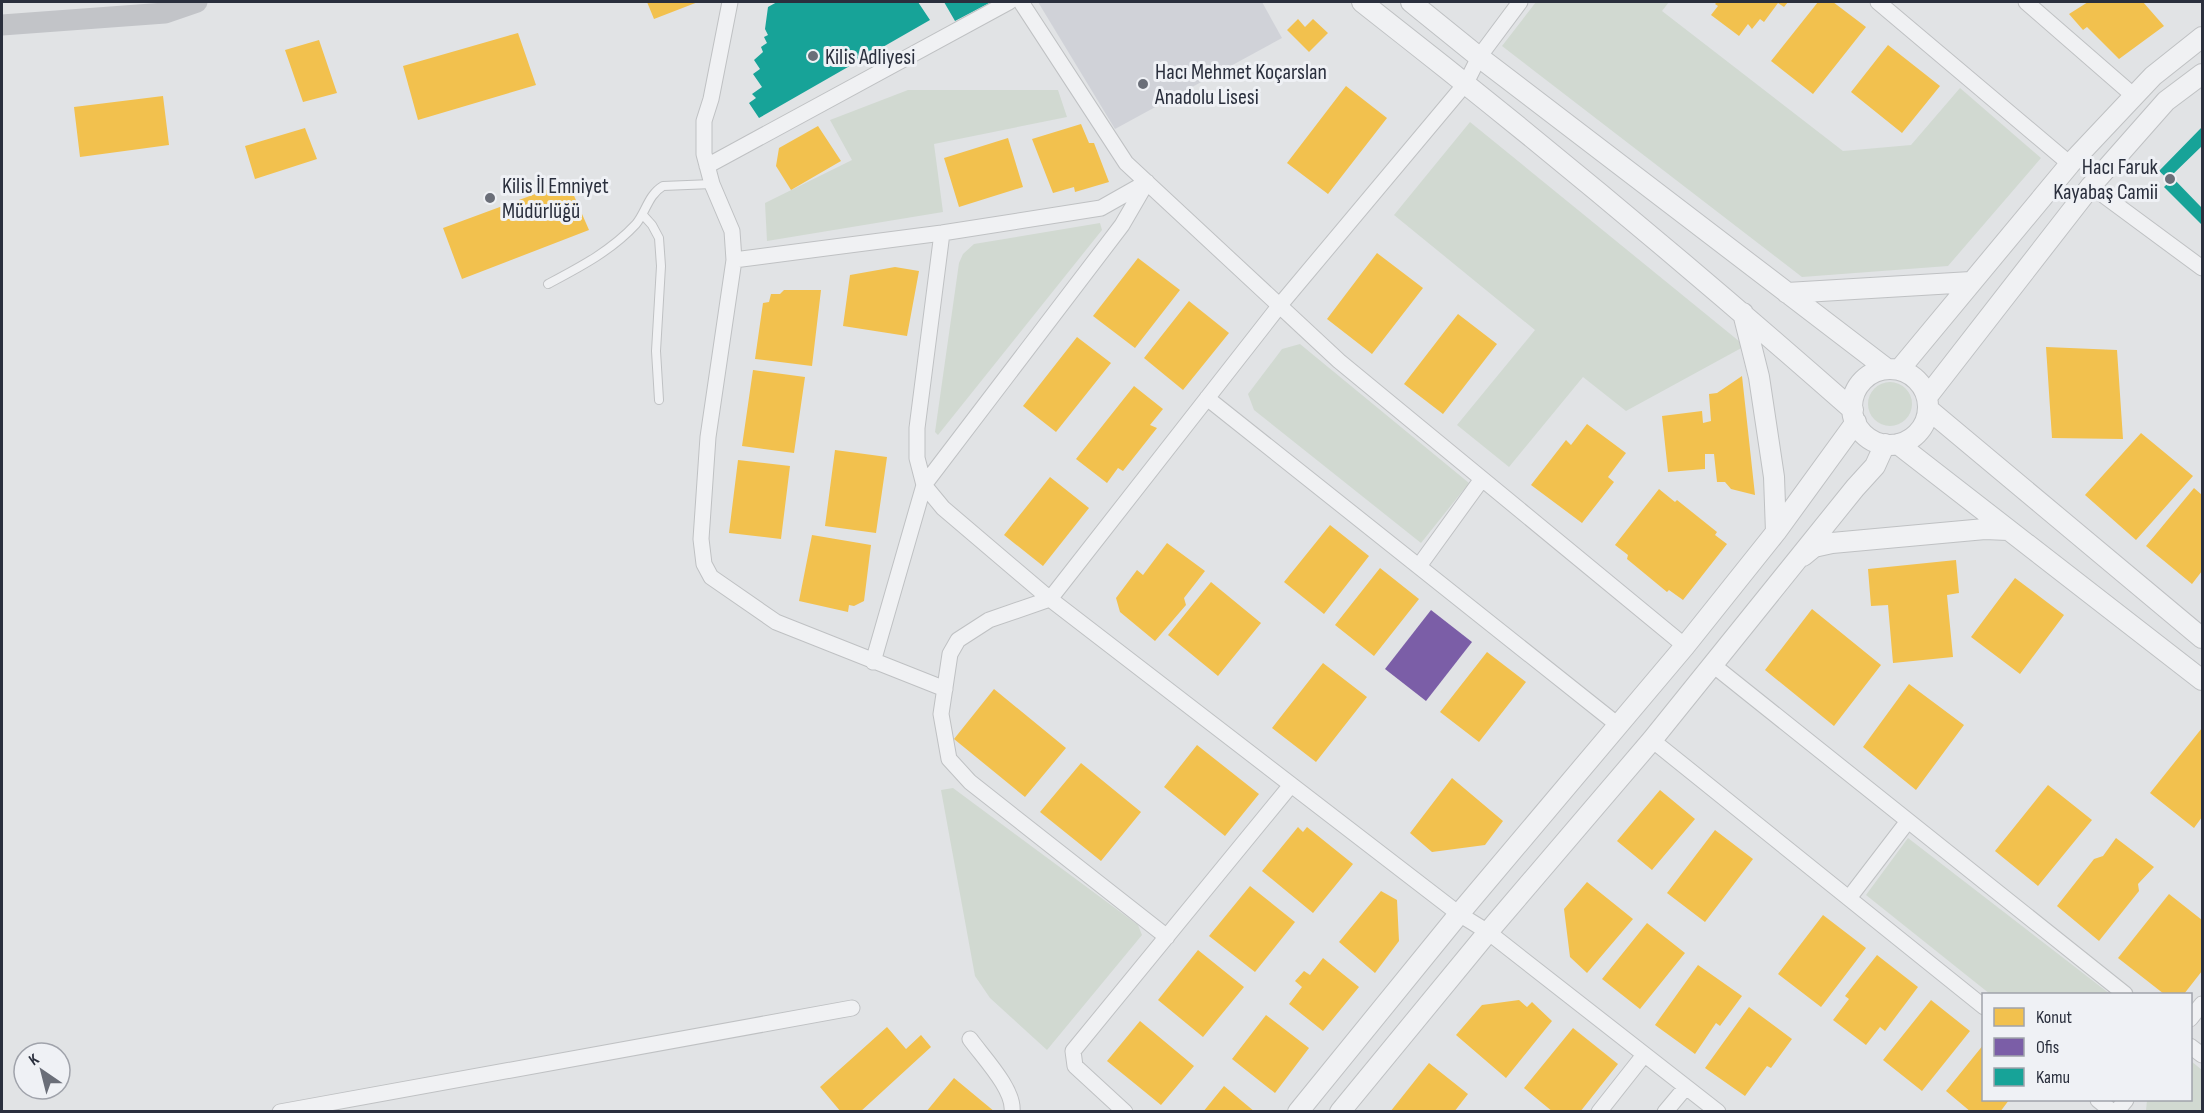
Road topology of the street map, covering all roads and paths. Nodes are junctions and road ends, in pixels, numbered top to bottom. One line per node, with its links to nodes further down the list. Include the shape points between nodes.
1 (197, 2): 10 (main road, via 165,13)
2 (730, 2): 17 (street, via 704,121)
3 (1009, 2): 17 (street)
4 (1021, 2): 18 (street, via 1126,163)
5 (1362, 2): 14 (street)
6 (1411, 2): 12 (street)
7 (1520, 2): 12 (street)
8 (1881, 2): 16 (street)
9 (2026, 2): 15 (street)
10 (2, 25)
11 (2202, 38): 15 (street)
12 (1479, 57): 14 (street); 27 (street)
13 (2202, 74): 20 (street, via 2166,101)
14 (1466, 83): 28 (street); 29 (street)
15 (2134, 96): 16 (street)
16 (2070, 164): 25 (street)
17 (707, 166): 19 (street)
18 (1147, 182): 22 (street, via 1101,208); 28 (street); 37 (street, via 1122,225)
19 (712, 184): 21 (lane, via 663,186 651,197); 23 (street, via 732,231)
20 (2091, 186): 24 (street); 33 (street)
21 (643, 215): 26 (lane, via 591,261); 32 (lane, via 659,238 656,351)
22 (942, 232): 23 (street); 37 (street, via 917,428 916,458)
23 (734, 260): 45 (street, via 708,437 701,539 704,564 711,577 776,622)
24 (2202, 268)
25 (1971, 282): 27 (street); 30 (street)
26 (548, 284)
27 (1786, 293): 30 (street)
28 (1280, 305): 31 (street); 36 (street, via 1339,361)
29 (1743, 313): 34 (street); 39 (street, via 1759,377 1773,466)
30 (1893, 370): 33 (street, via 1914,376); 34 (street, via 1878,370 1859,386 1854,397)
31 (1207, 398): 40 (street); 42 (street)
32 (660, 400)
33 (1928, 403): 35 (street, via 1926,421 1919,432 1909,440); 43 (street)
34 (1854, 416): 35 (street, via 1863,433); 39 (street)
35 (1891, 444): 38 (street); 41 (street)
36 (1482, 479): 40 (street); 44 (street)
37 (924, 485): 42 (street, via 943,508); 45 (street)
38 (2008, 530): 41 (street, via 1832,543 1814,548); 47 (street)
39 (1776, 532): 44 (street)
40 (1419, 566): 49 (street)
41 (1792, 566): 46 (street)
42 (1050, 599): 48 (street, via 988,620 958,640 950,654); 51 (street)
43 (2202, 638)
44 (1685, 646): 49 (street)
45 (873, 662): 48 (street)
46 (1713, 665): 50 (street); 52 (street)
47 (2202, 680)
48 (945, 689): 56 (street, via 941,714 949,759 970,782)
49 (1618, 725): 54 (street)
50 (1652, 740): 53 (street); 55 (street)
51 (1291, 785): 54 (street); 56 (street)
52 (1908, 820): 53 (street); 57 (street)
53 (1849, 898): 59 (street)
54 (1459, 914): 55 (street); 70 (street)
55 (1488, 932): 63 (street); 71 (street)
56 (1167, 937): 69 (street, via 1073,1051 1075,1066)
57 (2124, 993)
58 (2202, 1004): 61 (street)
59 (1982, 1006)
60 (852, 1008): 67 (street)
61 (2192, 1016)
62 (970, 1039): 68 (street, via 1002,1083 1013,1103)
63 (1644, 1055): 64 (street); 72 (street)
64 (1686, 1087): 73 (street); 74 (street)
65 (2099, 1101): 75 (street)
66 (2125, 1101): 75 (street)
67 (280, 1112)
68 (1012, 1112)
69 (1125, 1112)
70 (1298, 1112)
71 (1340, 1112)
72 (1599, 1112)
73 (1665, 1112)
74 (1718, 1112)
75 (2114, 1112)

